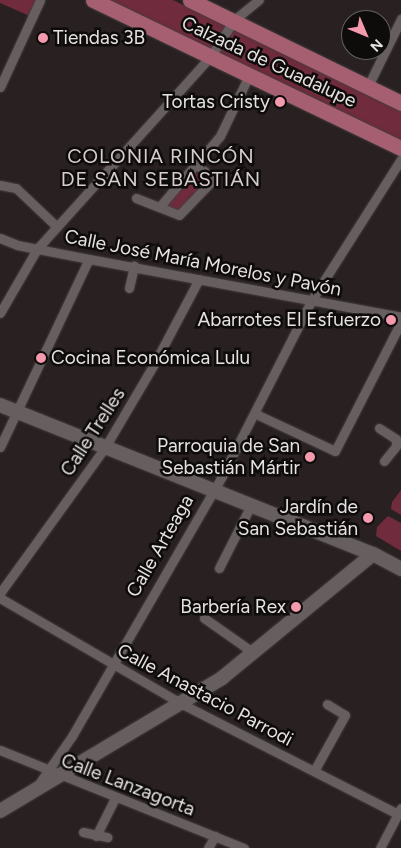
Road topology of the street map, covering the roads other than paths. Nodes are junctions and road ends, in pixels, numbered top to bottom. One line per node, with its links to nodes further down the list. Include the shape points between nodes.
1 (40, 0): 10 (street)
2 (93, 0): 7 (main road, Calzada de Guadalupe)
3 (190, 0): 6 (main road, Calzada de Guadalupe)
4 (259, 0): 6 (street)
5 (401, 19): 9 (street)
6 (234, 20): 7 (street); 9 (main road, Calzada de Guadalupe)
7 (211, 56): 8 (main road, Calzada de Guadalupe); 18 (street)
8 (249, 76): 12 (main road, Calzada de Guadalupe); 14 (street, via 220,136)
9 (368, 86): 11 (main road, Calzada de Guadalupe)
10 (0, 87)
11 (401, 104)
12 (401, 148)
13 (401, 159): 25 (street, Calle Arteaga)
14 (196, 164): 17 (street); 17 (street, via 208,175 210,183 179,215)
15 (0, 185): 18 (street, via 16,188)
16 (136, 198): 17 (street)
17 (160, 205)
18 (56, 226): 20 (street)
19 (3, 241): 20 (street, Calle José María Morelos y Pavón)
20 (37, 248): 21 (street, Calle José María Morelos y Pavón); 26 (street)
21 (89, 259): 22 (street, Calle José María Morelos y Pavón); 30 (street)
22 (134, 266): 23 (street, Calle José María Morelos y Pavón); 24 (street)
23 (199, 279): 25 (street, Calle José María Morelos y Pavón); 35 (street, Calle Trelles)
24 (129, 288)
25 (311, 301): 27 (street, Calle José María Morelos y Pavón); 31 (street, Calle Arteaga)
26 (0, 313)
27 (401, 317)
28 (401, 322): 31 (street, via 335,451)
29 (0, 405): 30 (street)
30 (19, 412): 33 (street); 35 (street)
31 (256, 414): 37 (street, Calle Arteaga)
32 (379, 428): 34 (street, via 396,439)
33 (0, 447)
34 (398, 448): 36 (street)
35 (104, 449): 37 (street); 42 (street, Calle Trelles)
36 (384, 461)
37 (211, 490): 38 (street); 46 (street, Calle Arteaga)
38 (251, 505): 39 (street); 40 (street)
39 (373, 554): 41 (street); 45 (street)
40 (219, 568)
41 (401, 569)
42 (0, 593)
43 (0, 598): 46 (street, Calle Anastacio Parrodi)
44 (204, 618): 45 (street)
45 (254, 653): 47 (street)
46 (112, 664): 47 (street, Calle Anastacio Parrodi); 50 (street, Calle Arteaga)
47 (182, 704): 51 (street, Calle Anastacio Parrodi); 52 (street)
48 (327, 704): 51 (street, via 345,715)
49 (0, 750): 50 (street, Calle Lanzagorta)
50 (48, 771): 52 (street, Calle Lanzagorta); 53 (street, Calle Arteaga)
51 (314, 771): 56 (street, Calle Anastacio Parrodi)
52 (62, 776): 53 (street); 54 (street, Calle Lanzagorta)
53 (33, 792): 55 (street)
54 (114, 798): 58 (street); 59 (street, Calle Lanzagorta)
55 (0, 811)
56 (400, 811): 63 (street)
57 (83, 832): 58 (street)
58 (96, 836): 60 (street)
59 (215, 836): 61 (street); 62 (street, Calle Lanzagorta)
60 (107, 837)
61 (208, 848)
62 (244, 848)
63 (380, 848)

